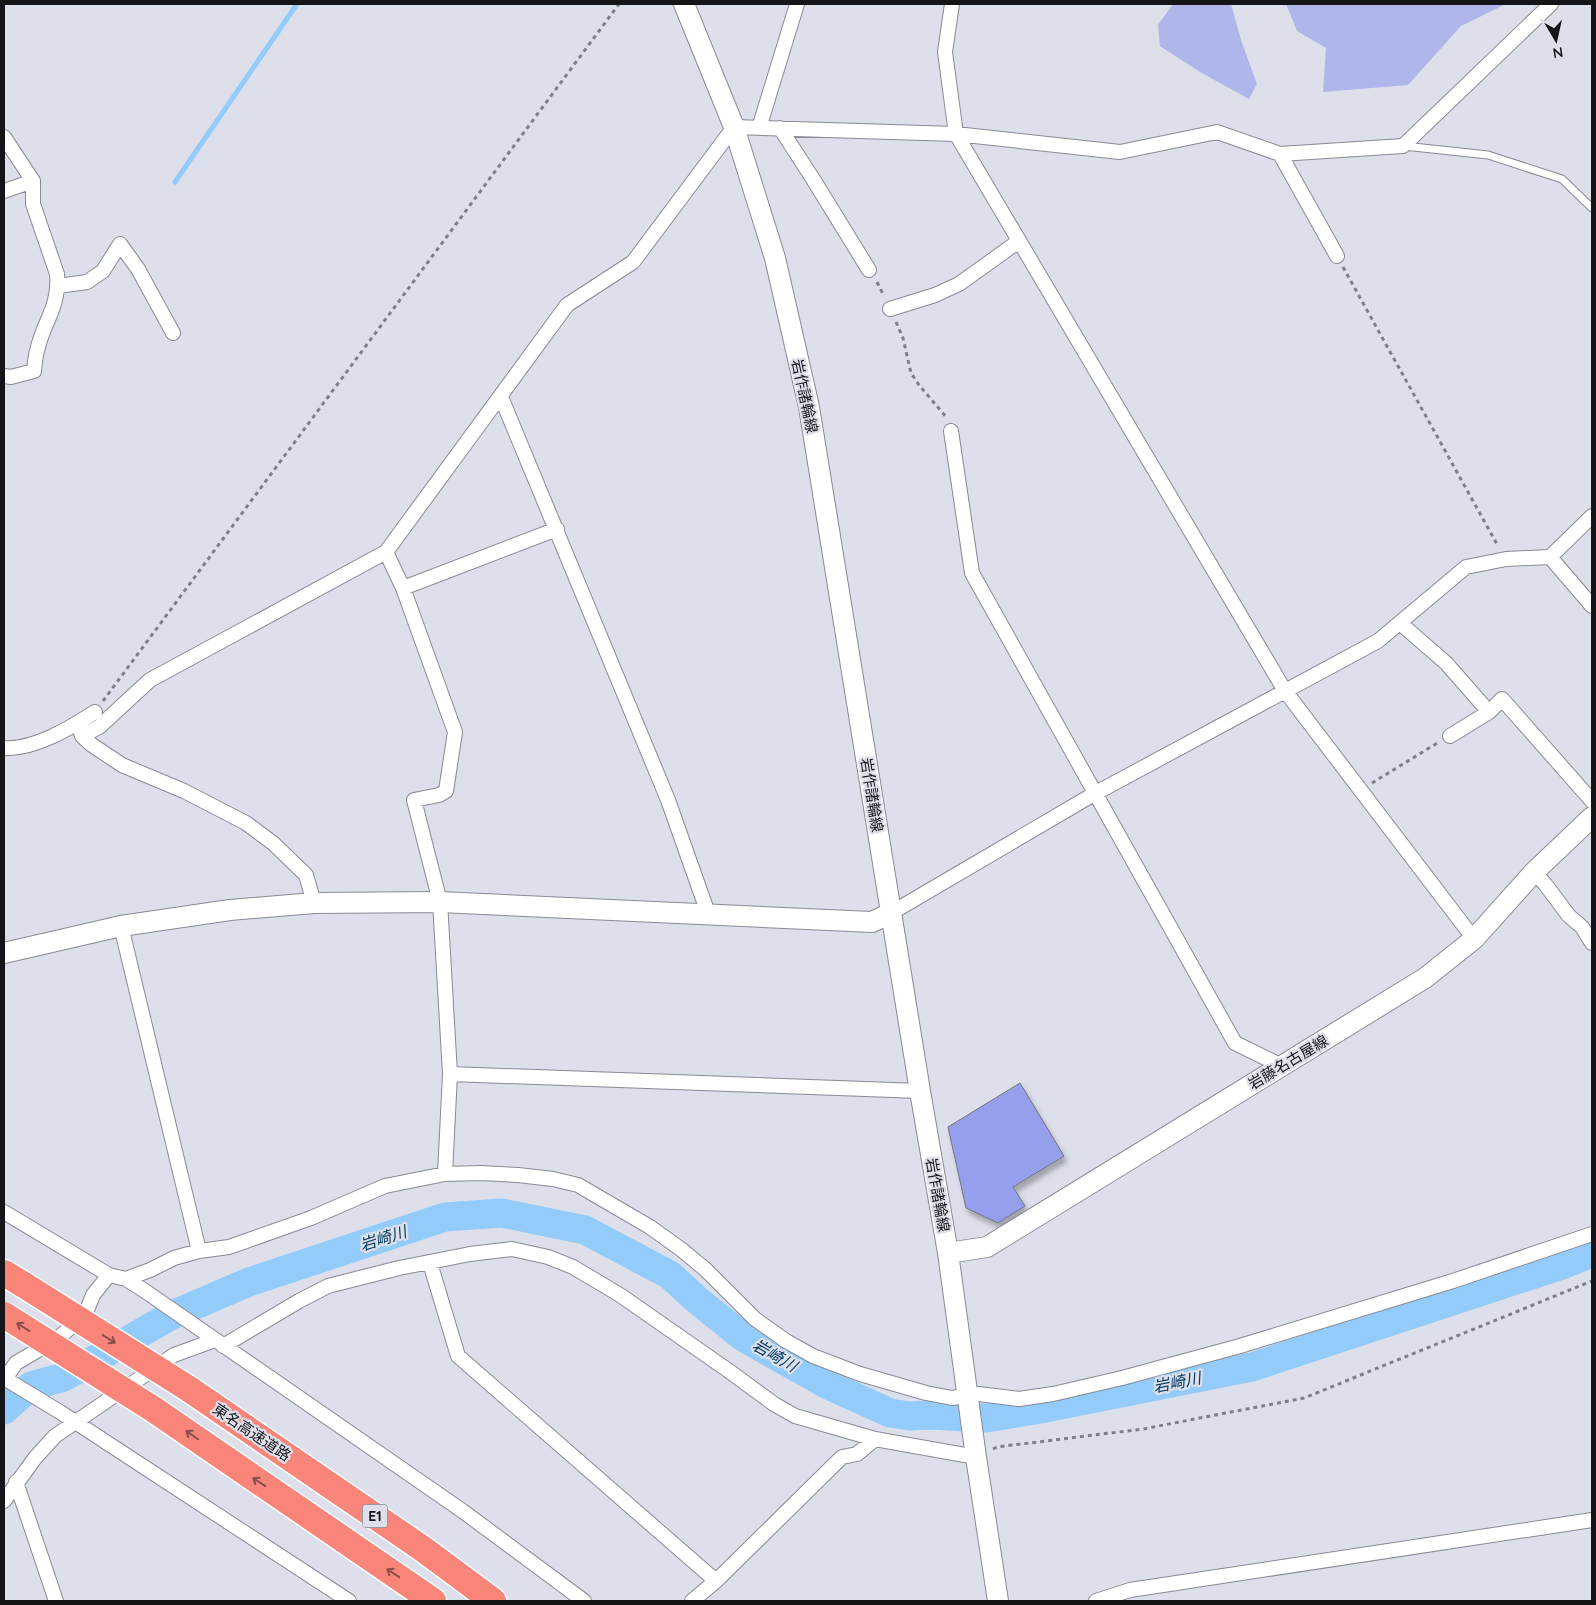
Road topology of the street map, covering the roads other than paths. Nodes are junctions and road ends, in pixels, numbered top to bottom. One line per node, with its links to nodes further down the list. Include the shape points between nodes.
1 (684, 4): 5 (main road, 岩作諸輪線)
2 (797, 4): 6 (street)
3 (952, 4): 8 (street, via 945,52)
4 (1552, 4): 10 (street)
5 (734, 127): 6 (street); 22 (street, via 633,262 567,305); 43 (main road, 岩作諸輪線, via 774,258 809,407)
6 (759, 128): 7 (street)
7 (780, 128): 8 (street); 17 (street)
8 (956, 134): 11 (street, via 1120,152 1217,132); 15 (street)
9 (4, 137): 12 (street)
10 (1403, 146): 11 (street); 14 (lane, via 1488,155 1562,178)
11 (1280, 154): 16 (street)
12 (33, 181): 13 (street); 18 (street, via 33,204 57,274)
13 (4, 191)
14 (1592, 208)
15 (1019, 242): 19 (street, via 959,284); 31 (street)
16 (1337, 256)
17 (868, 270)
18 (58, 286): 20 (street, via 87,282 103,271 120,244 138,269); 21 (street, via 55,304 37,350 34,371)
19 (890, 309)
20 (172, 333)
21 (4, 376)
22 (501, 398): 25 (street); 26 (street)
23 (951, 431): 37 (street, via 972,573)
24 (1592, 516): 27 (street)
25 (557, 529): 28 (street); 44 (street, via 668,800)
26 (386, 552): 28 (street); 34 (street, via 150,680 99,727)
27 (1550, 557): 29 (street); 30 (street, via 1506,559 1466,567)
28 (403, 588): 41 (street, via 455,732 446,791 439,796 414,800)
29 (1592, 606)
30 (1400, 623): 31 (street, via 1378,641); 33 (street, via 1446,663)
31 (1285, 691): 37 (street); 46 (street)
32 (95, 712): 34 (street)
33 (1488, 712): 35 (street); 38 (street, via 1502,699)
34 (80, 729): 36 (street, via 17,749); 42 (street, via 92,745 122,765 184,791 246,823 306,875)
35 (1450, 736)
36 (4, 748)
37 (1094, 794): 43 (street); 49 (street, via 1235,1043)
38 (1592, 801)
39 (1592, 817): 40 (main road, 岩藤名古屋線)
40 (1534, 872): 46 (main road, 岩藤名古屋線); 47 (street)
41 (440, 902): 42 (main road); 44 (main road); 50 (street)
42 (314, 903): 45 (main road, via 230,910)
43 (891, 913): 44 (main road, via 872,922); 51 (main road, 岩作諸輪線)
44 (709, 916)
45 (121, 926): 48 (main road); 55 (street)
46 (1474, 939): 49 (main road, 岩藤名古屋線, via 1425,978)
47 (1592, 943)
48 (4, 953)
49 (1282, 1066): 56 (main road, 岩藤名古屋線, via 987,1247)
50 (450, 1074): 51 (street); 52 (street)
51 (920, 1091): 56 (main road, 岩作諸輪線)
52 (445, 1174): 55 (street, via 385,1186 266,1234 229,1246); 64 (street, via 518,1175 578,1186 650,1227 682,1250 755,1319 813,1356 926,1393)
53 (4, 1212): 58 (street)
54 (1592, 1234): 64 (street, via 1453,1281 1122,1378 1019,1399 980,1394)
55 (199, 1251): 60 (street)
56 (948, 1253): 64 (main road, 岩作諸輪線)
57 (430, 1263): 62 (street, via 328,1286); 67 (street, via 512,1249 573,1266 620,1295 774,1404 795,1416); 72 (street, via 458,1356)
58 (109, 1275): 60 (street); 63 (street, via 93,1296 85,1315 57,1339 16,1363)
59 (14, 1279): 66 (highway, 東名高速道路 / E1, one-way to 66, bridge)
60 (126, 1279): 62 (street)
61 (4, 1315): 75 (highway, E1, one-way to 61, bridge, via 153,1409)
62 (215, 1340): 65 (street, via 174,1355); 78 (street, via 464,1512)
63 (4, 1379): 65 (street)
64 (968, 1398): 68 (main road, 岩作諸輪線)
65 (74, 1422): 69 (street, via 55,1436); 74 (street)
66 (255, 1433): 76 (highway, 東名高速道路 / E1); 77 (highway)
67 (875, 1439): 68 (street); 72 (street, via 857,1454 842,1458)
68 (975, 1449): 80 (main road, 岩作諸輪線)
69 (16, 1482): 70 (street); 73 (street)
70 (4, 1501)
71 (1592, 1520): 81 (street, via 1130,1590)
72 (716, 1581): 79 (street)
73 (56, 1601)
74 (349, 1601)
75 (434, 1601)
76 (493, 1601)
77 (513, 1601)
78 (584, 1601)
79 (692, 1601)
80 (998, 1601)
81 (1096, 1601)

